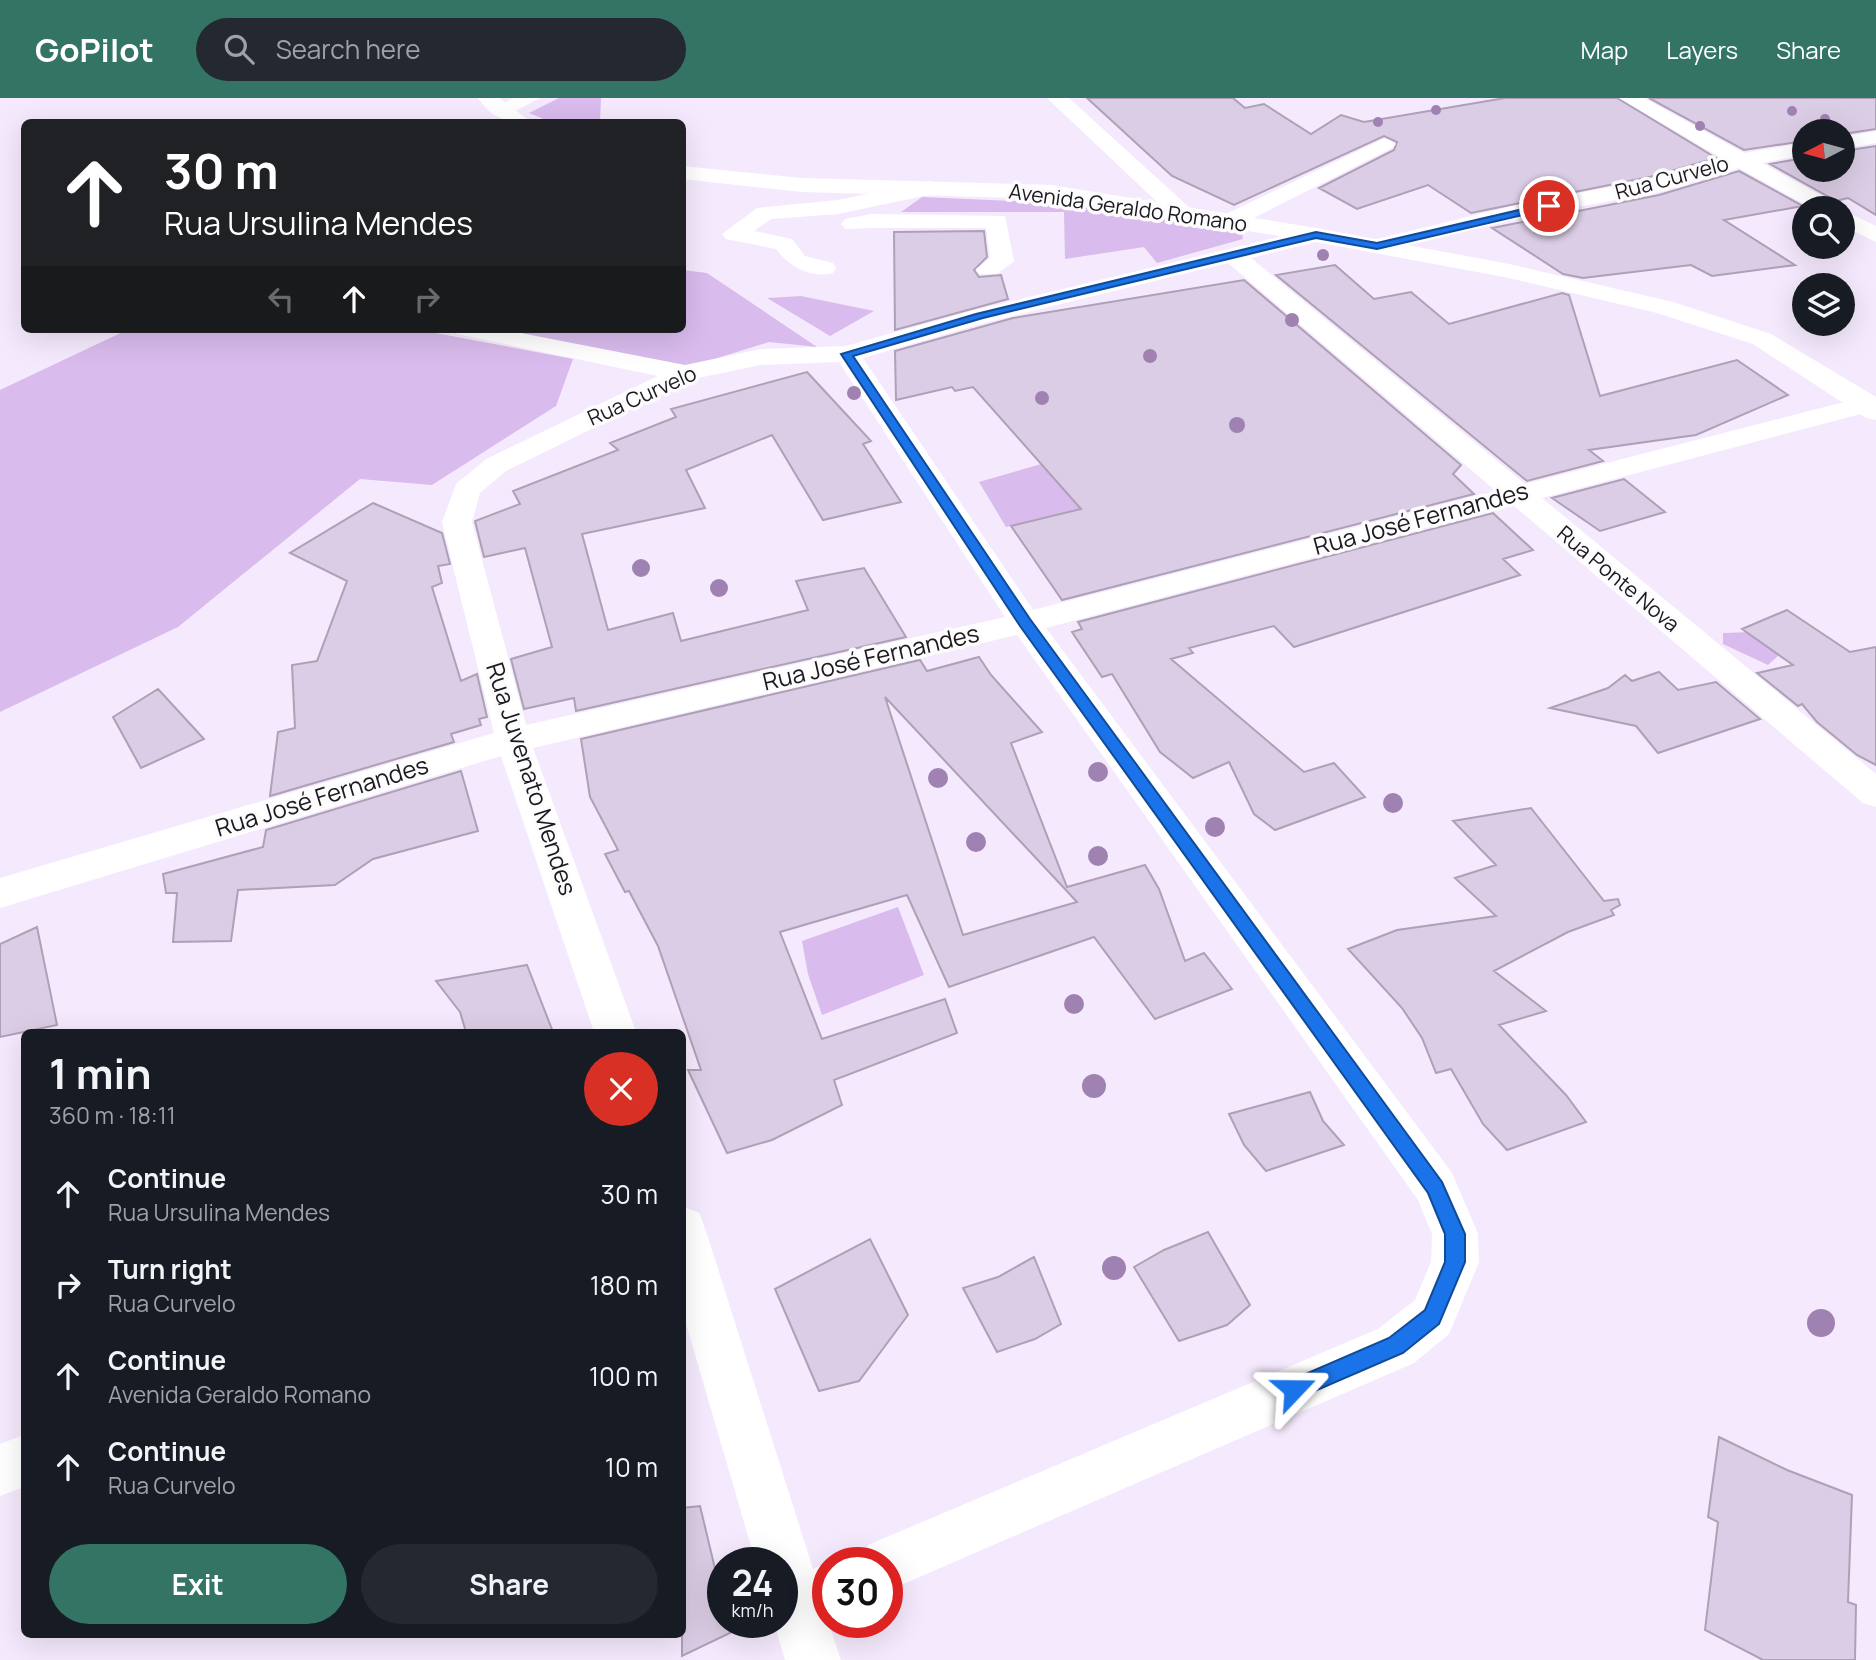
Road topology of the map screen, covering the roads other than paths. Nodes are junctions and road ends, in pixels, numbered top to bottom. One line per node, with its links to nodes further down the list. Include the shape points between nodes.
1 (530, 98): 4 (street)
2 (1057, 98): 14 (street)
3 (1629, 98): 10 (street)
4 (494, 105): 5 (street)
5 (516, 119)
6 (1876, 137): 7 (street)
7 (1855, 141)
8 (1385, 144): 15 (street)
9 (1792, 151): 10 (street, Rua Curvelo)
10 (1741, 160): 13 (street); 20 (street, Rua Curvelo, via 1659,185 1529,209)
11 (686, 172): 12 (street, Avenida Geraldo Romano, via 802,186)
12 (930, 188): 14 (street, Avenida Geraldo Romano, via 1051,192); 19 (street, via 838,207 765,213 734,234)
13 (1806, 196)
14 (1183, 214): 15 (street, Avenida Geraldo Romano)
15 (1230, 221): 17 (street, Avenida Geraldo Romano)
16 (1855, 224): 18 (street)
17 (1316, 235): 20 (street, Avenida Geraldo Romano); 21 (street, Rua Curvelo)
18 (1876, 236)
19 (802, 238): 22 (street, via 797,261); 23 (street, via 871,221 998,221 1002,261)
20 (1377, 246): 27 (street, Avenida Geraldo Romano, via 1509,271 1676,311 1762,339)
21 (1233, 255): 25 (street, Rua Curvelo, via 980,316); 28 (street, Rua Ponte Nova)
22 (824, 268)
23 (988, 269)
24 (483, 333): 26 (street)
25 (847, 354): 26 (street, Rua Curvelo, via 761,357); 30 (street)
26 (685, 373): 29 (street, Rua Curvelo, via 496,465 466,490)
27 (1872, 408): 28 (street, Rua José Fernandes)
28 (1515, 494): 30 (street, Rua José Fernandes); 32 (street, Rua Ponte Nova)
29 (457, 522): 31 (street, Rua Juvenato Mendes)
30 (1025, 622): 31 (street, Rua José Fernandes); 38 (street, via 1436,1188 1455,1234 1455,1262 1432,1317 1396,1346)
31 (513, 740): 33 (street, Rua José Fernandes); 34 (street, Rua Juvenato Mendes)
32 (1876, 794)
33 (0, 893)
34 (614, 1029)
35 (686, 1239): 39 (street)
36 (21, 1462): 37 (street)
37 (0, 1470)
38 (903, 1557)
39 (812, 1593)
40 (813, 1638): 41 (street)
41 (813, 1660)

